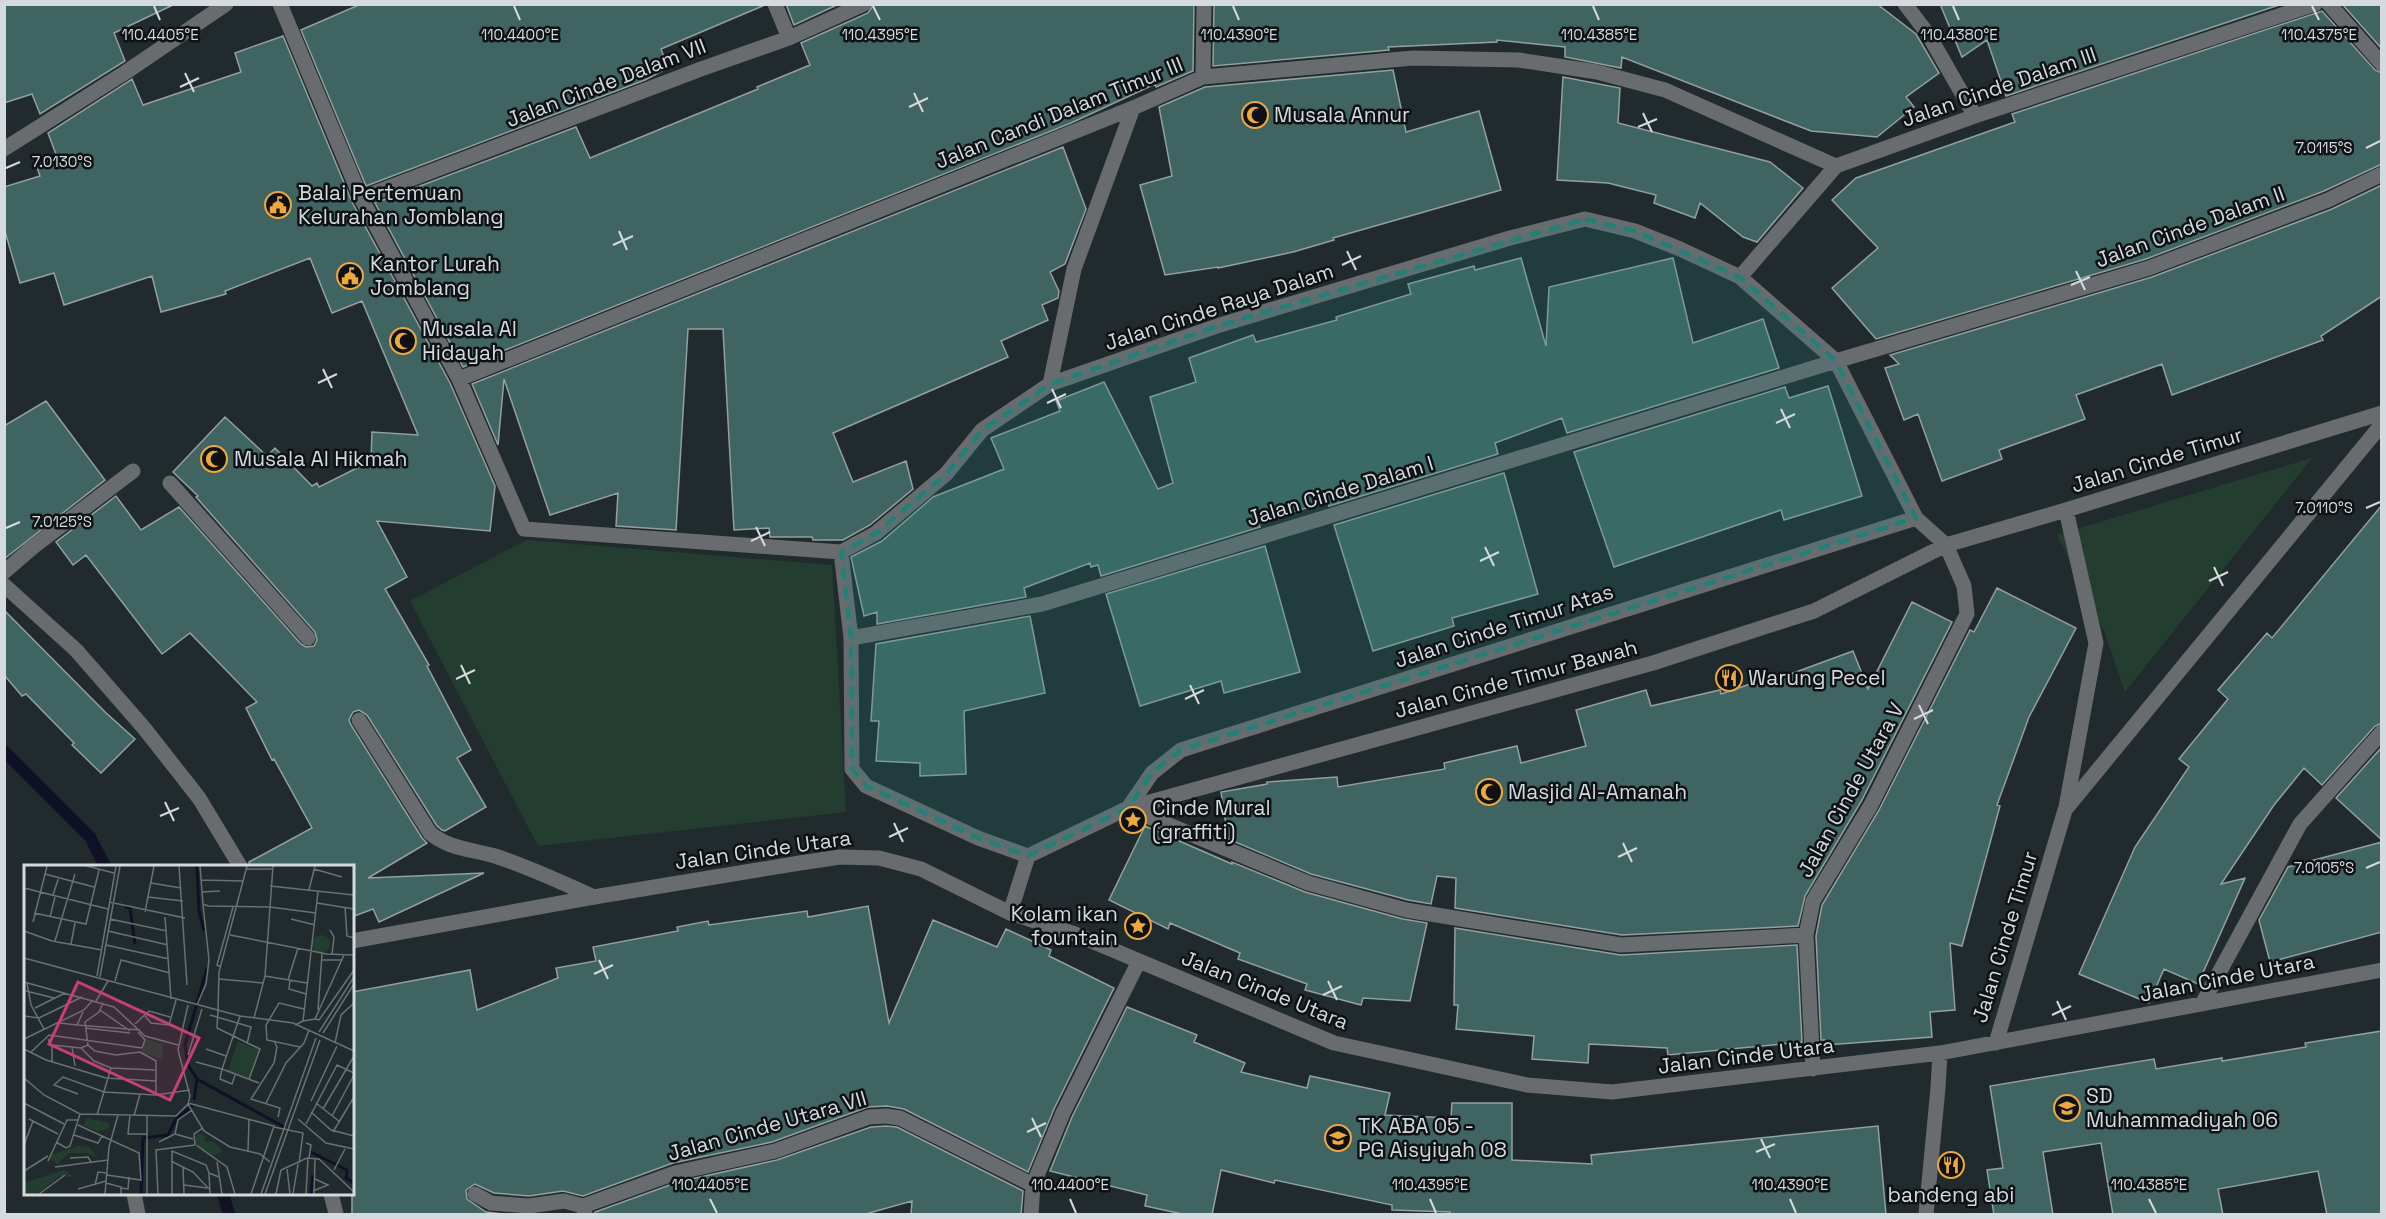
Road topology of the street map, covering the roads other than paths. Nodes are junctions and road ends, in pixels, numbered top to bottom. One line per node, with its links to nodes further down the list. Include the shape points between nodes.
1 (226, 4): 14 (street)
2 (280, 4): 17 (street)
3 (775, 4): 9 (street)
4 (864, 4): 9 (street, Jalan Cinde Dalam VII)
5 (1204, 4): 11 (street)
6 (1905, 4): 13 (street, via 1928,34)
7 (2315, 4): 13 (street, Jalan Cinde Dalam III)
8 (2329, 4): 10 (street)
9 (789, 38): 17 (street, Jalan Cinde Dalam VII)
10 (2382, 64)
11 (1203, 76): 12 (street, Jalan Candi Dalam Timur III); 15 (street, Jalan Candi Dalam Timur III, via 1413,58 1519,60 1597,72 1665,90)
12 (1132, 108): 20 (street, Jalan Candi Dalam Timur III); 21 (street, via 1074,268)
13 (1975, 116): 15 (street, Jalan Cinde Dalam III)
14 (4, 149)
15 (1836, 166): 18 (street, Jalan Cinde Dalam III)
16 (2382, 174): 19 (street, Jalan Cinde Dalam II, via 2328,200 2150,268)
17 (361, 198): 20 (street)
18 (1740, 277): 19 (street, Jalan Cinde Raya Dalam); 21 (street, Jalan Cinde Raya Dalam, via 1635,231 1585,219 1220,325)
19 (1836, 361): 27 (street, Jalan Cinde Raya Dalam); 33 (street, Jalan Cinde Dalam I, via 1042,604)
20 (459, 379): 29 (street, via 527,531)
21 (1050, 384): 29 (street, Jalan Cinde Raya Dalam, via 982,430 946,474 876,532)
22 (2382, 413): 26 (street, Jalan Cinde Timur)
23 (2382, 424): 37 (street, Jalan Cinde Timur)
24 (133, 471): 30 (street)
25 (170, 483): 32 (street)
26 (2066, 510): 28 (street, Jalan Cinde Timur Bawah); 37 (street, Jalan Cinde Timur, via 2096,643)
27 (1916, 518): 28 (street, Jalan Cinde Raya Dalam); 36 (street, Jalan Cinde Timur Atas, via 1181,750 1152,773)
28 (1946, 545): 36 (street, Jalan Cinde Timur Bawah, via 1814,611 1653,663); 42 (street, Jalan Cinde Utara V, via 1964,586 1967,614 1871,805 1813,901)
29 (841, 552): 33 (street)
30 (4, 572)
31 (4, 585): 39 (street, via 76,650 144,728 199,798)
32 (308, 638)
33 (851, 638): 38 (street, via 852,769 858,779 978,838)
34 (359, 720): 40 (street, via 438,840 550,876)
35 (2382, 732): 46 (street, via 2300,824)
36 (1128, 808): 38 (street, Jalan Cinde Timur Bawah); 42 (street, via 1308,883 1406,910 1621,945)
37 (2065, 810): 47 (street, Jalan Cinde Timur)
38 (1028, 856): 41 (street)
39 (239, 865)
40 (594, 897): 41 (street, Jalan Cinde Utara, via 820,860 879,858 921,869); 43 (street, Jalan Cinde Utara)
41 (1010, 913): 44 (street, Jalan Cinde Utara)
42 (1806, 935): 49 (street, Jalan Cinde Utara V)
43 (354, 941)
44 (1139, 961): 49 (street, Jalan Cinde Utara, via 1334,1043 1527,1084 1612,1092); 50 (street)
45 (2382, 970): 46 (street, Jalan Cinde Utara)
46 (2202, 1004): 47 (street, Jalan Cinde Utara)
47 (1996, 1043): 48 (street, Jalan Cinde Utara)
48 (1940, 1053): 49 (street, Jalan Cinde Utara); 58 (street)
49 (1813, 1069)
50 (1033, 1185): 54 (street, Jalan Cinde Utara VII, via 900,1118 886,1116 869,1117 775,1151 675,1173); 57 (street)
51 (475, 1194): 54 (street, via 490,1203 529,1206 564,1202)
52 (134, 1195): 55 (street)
53 (331, 1195): 56 (street)
54 (584, 1210)
55 (138, 1215)
56 (336, 1215)
57 (1031, 1215)
58 (1926, 1215)

